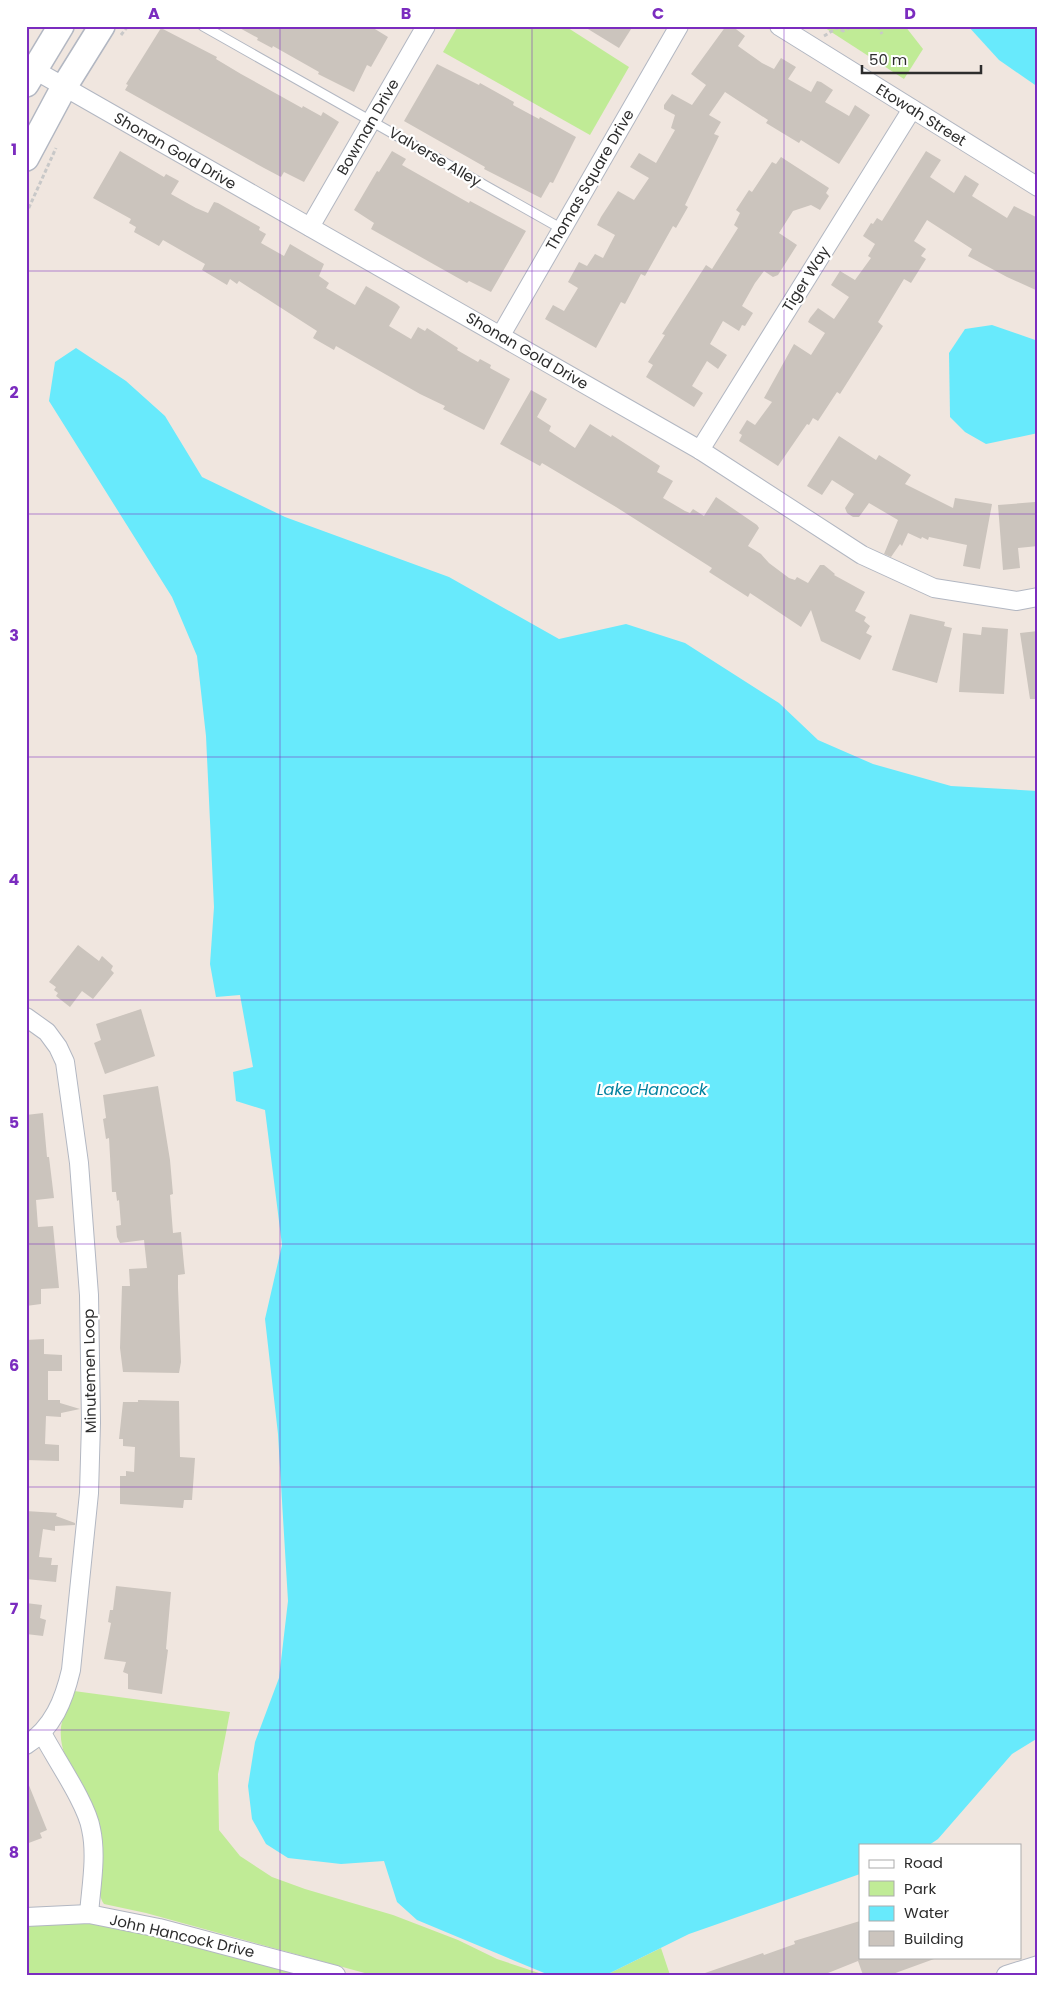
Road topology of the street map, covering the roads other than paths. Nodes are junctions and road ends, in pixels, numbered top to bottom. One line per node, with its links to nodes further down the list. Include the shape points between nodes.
1 (61, 26): 7 (main road)
2 (102, 26): 8 (main road)
3 (203, 26): 10 (lane, Valverse Alley)
4 (426, 26): 10 (street, Bowman Drive)
5 (679, 26): 14 (street, Thomas Square Drive)
6 (779, 26): 9 (street, Etowah Street)
7 (29, 73): 8 (street, Shonan Gold Drive)
8 (64, 87): 11 (main road); 13 (street, Shonan Gold Drive)
9 (912, 109): 12 (street, Etowah Street); 16 (street, Tiger Way)
10 (372, 120): 13 (street, Bowman Drive); 14 (lane, Valverse Alley)
11 (26, 158)
12 (1038, 187)
13 (310, 228): 15 (street, Shonan Gold Drive)
14 (562, 229): 15 (street, Thomas Square Drive)
15 (501, 335): 16 (street, Shonan Gold Drive)
16 (700, 450): 17 (street, Shonan Gold Drive, via 862,555 934,588 1016,601)
17 (1038, 597)
18 (26, 1017): 19 (street, Minutemen Loop, via 47,1032 65,1062 79,1163 89,1305 89,1493 71,1670 66,1692)
19 (42, 1733): 20 (street, Minutemen Loop); 21 (street, via 86,1812 91,1828)
20 (26, 1745)
21 (89, 1914): 22 (street, John Hancock Drive); 24 (street, John Hancock Drive, via 168,1930)
22 (26, 1917)
23 (1038, 1965): 25 (street)
24 (336, 1975)
25 (1006, 1975)

